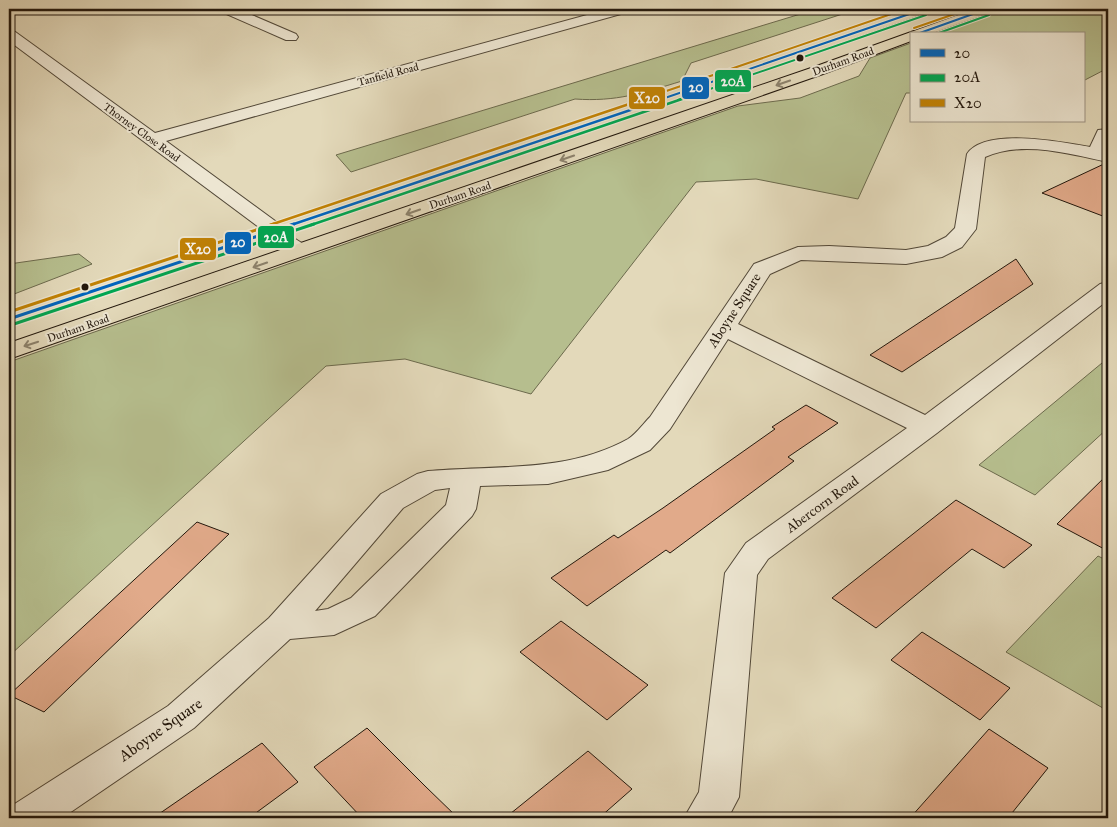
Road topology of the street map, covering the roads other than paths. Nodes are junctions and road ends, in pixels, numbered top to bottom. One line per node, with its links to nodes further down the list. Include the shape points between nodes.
1 (260, 9): 5 (street)
2 (618, 9): 10 (street, Tanfield Road)
3 (924, 9): 12 (highway, Durham Road)
4 (987, 9): 6 (highway)
5 (233, 11): 8 (street)
6 (922, 32)
7 (910, 36): 13 (highway, Durham Road, one-way to 13)
8 (291, 37)
9 (12, 40): 10 (street, Thorney Close Road)
10 (152, 139): 12 (street, Thorney Close Road)
11 (1104, 148): 16 (street, Aboyne Square, via 1018,144 994,146 976,154 965,229 954,242 934,252 906,257 829,253 798,254 782,259 762,269)
12 (275, 230): 13 (lane); 15 (highway, Durham Road)
13 (303, 250): 17 (highway, Durham Road, one-way to 17)
14 (1108, 288): 18 (street, Abercorn Road)
15 (9, 319)
16 (724, 327): 18 (street); 19 (street, Aboyne Square, via 660,423 640,444 598,463 548,474)
17 (9, 351)
18 (927, 427): 22 (street, Abercorn Road, via 757,551 742,573 719,797)
19 (467, 477): 20 (street, Aboyne Square, via 428,481 392,501); 20 (street, via 461,509 363,607 334,622)
20 (281, 627): 21 (street, Aboyne Square, via 181,717)
21 (28, 818)
22 (705, 818)

